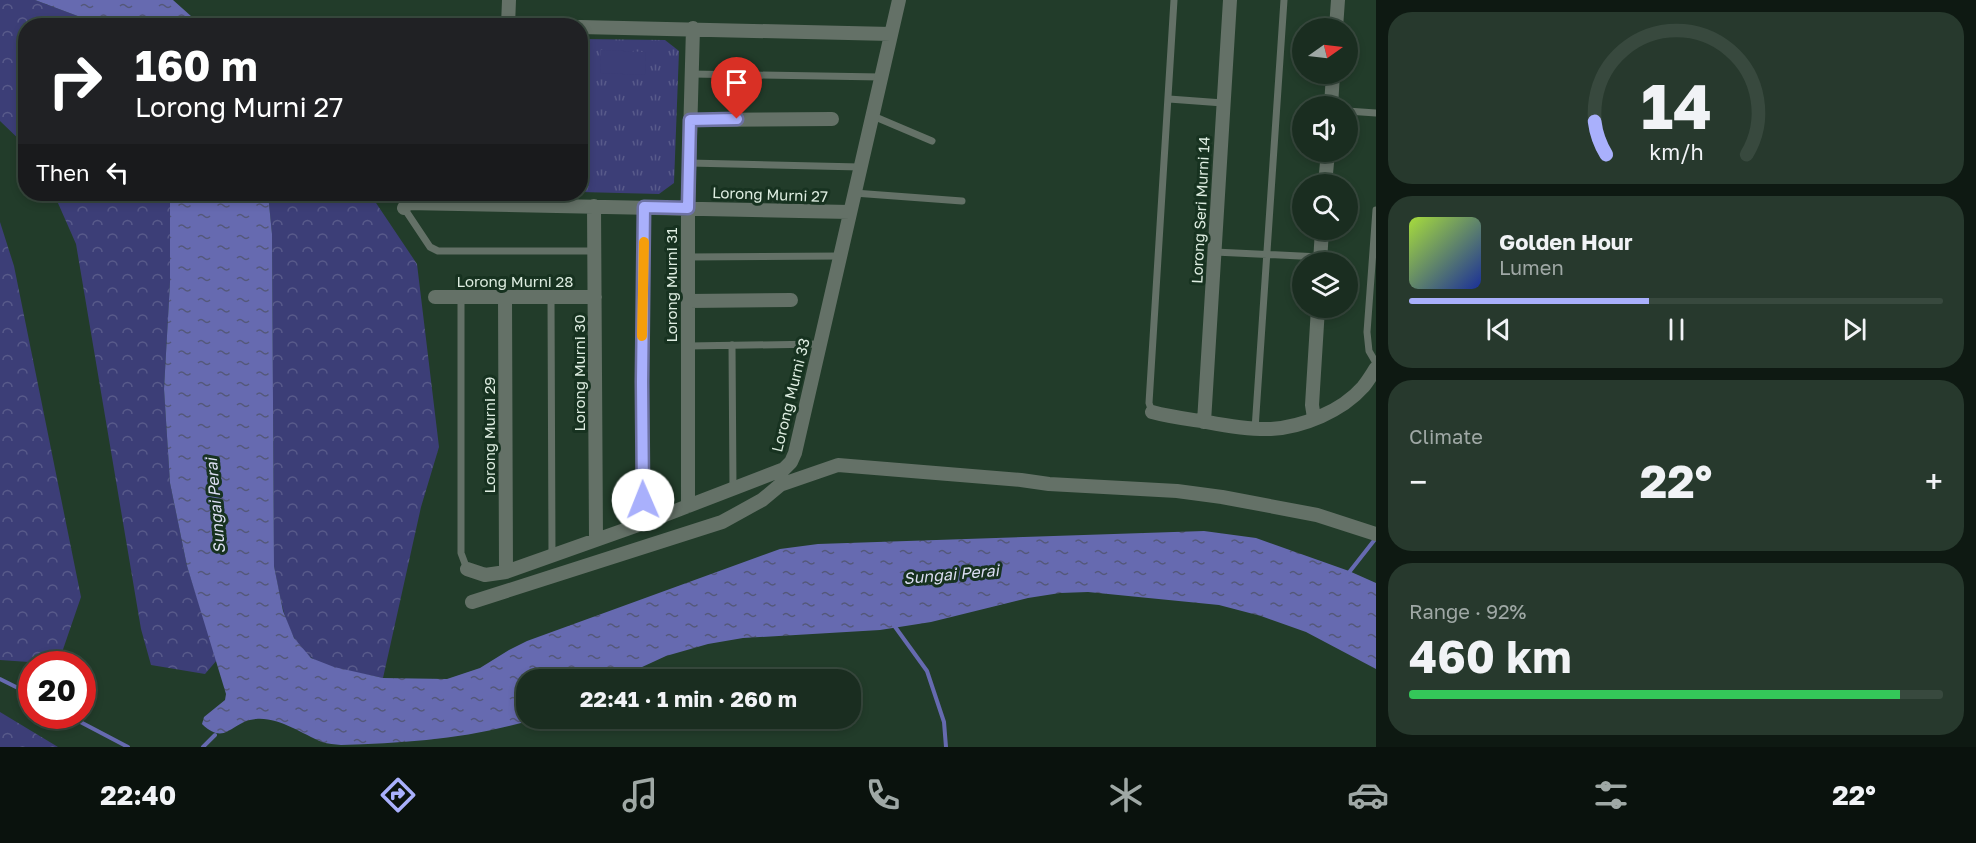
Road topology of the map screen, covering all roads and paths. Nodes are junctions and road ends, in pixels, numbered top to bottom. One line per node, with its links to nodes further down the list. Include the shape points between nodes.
1 (508, 0): 7 (street)
2 (899, 0): 11 (street, Lorong Murni 33)
3 (1174, 0): 14 (lane)
4 (1230, 0): 15 (street, Lorong Seri Murni 14)
5 (1284, 0): 36 (lane)
6 (1338, 0): 8 (street)
7 (508, 18)
8 (1337, 18)
9 (588, 27): 10 (street)
10 (693, 28): 11 (street); 12 (street, Lorong Murni 31)
11 (891, 34): 13 (street, Lorong Murni 33)
12 (691, 74): 13 (lane); 20 (street, Lorong Murni 31)
13 (881, 77): 18 (street, Lorong Murni 33)
14 (1169, 99): 15 (lane); 53 (lane, via 1149,403)
15 (1223, 103): 35 (street, Lorong Seri Murni 14)
16 (1358, 112): 17 (lane)
17 (1376, 113)
18 (873, 116): 21 (lane); 23 (street, Lorong Murni 33)
19 (832, 119): 20 (street)
20 (690, 120): 22 (street, Lorong Murni 31)
21 (932, 141)
22 (689, 163): 23 (lane); 31 (street, Lorong Murni 31)
23 (860, 167): 24 (street, Lorong Murni 33)
24 (854, 193): 27 (lane); 33 (street, Lorong Murni 33)
25 (434, 201): 30 (street, Lorong Murni 27, via 407,203)
26 (530, 201): 28 (street, Lorong Murni 27)
27 (962, 201)
28 (594, 206): 29 (street, Lorong Murni 27); 34 (street, Lorong Murni 30)
29 (644, 207): 31 (street, Lorong Murni 27); 59 (lane)
30 (404, 208): 34 (lane, via 430,247 438,251)
31 (688, 208): 33 (street, Lorong Murni 27); 38 (street, Lorong Murni 31)
32 (1376, 210): 51 (lane, via 1367,332)
33 (850, 213): 37 (street, Lorong Murni 33)
34 (595, 251): 44 (street, Lorong Murni 30)
35 (1215, 252): 36 (lane); 55 (street, Lorong Seri Murni 14)
36 (1268, 254): 39 (lane); 56 (lane)
37 (840, 256): 38 (lane); 48 (street, Lorong Murni 33)
38 (687, 257): 46 (street, Lorong Murni 31)
39 (1292, 257)
40 (435, 297): 41 (street, Lorong Murni 28)
41 (461, 297): 42 (street, Lorong Murni 28); 63 (lane, via 461,553)
42 (505, 297): 43 (street, Lorong Murni 28); 64 (street, Lorong Murni 29)
43 (551, 297): 44 (street, Lorong Murni 28); 62 (lane)
44 (595, 297): 61 (street, Lorong Murni 30)
45 (790, 300): 46 (street)
46 (688, 301): 50 (street, Lorong Murni 31)
47 (1316, 318): 54 (street)
48 (820, 344): 49 (lane); 57 (street, Lorong Murni 33, via 791,462 784,469)
49 (732, 345): 50 (lane); 57 (lane)
50 (688, 346): 58 (street, Lorong Murni 31)
51 (1376, 363)
52 (1376, 368): 54 (street, via 1354,396)
53 (1152, 412): 55 (street)
54 (1314, 418): 56 (street, via 1292,426)
55 (1204, 422): 56 (street)
56 (1255, 429)
57 (733, 489): 58 (street, Lorong Murni 33)
58 (688, 506): 59 (street, Lorong Murni 33)
59 (644, 524): 61 (street, Lorong Murni 33)
60 (1372, 533): 65 (street, via 1317,515 1177,491 838,465 780,485 722,522)
61 (596, 539): 62 (street, Lorong Murni 33)
62 (552, 555): 64 (street, Lorong Murni 33)
63 (467, 569): 64 (street, Lorong Murni 33, via 484,575)
64 (506, 572)
65 (472, 602)

